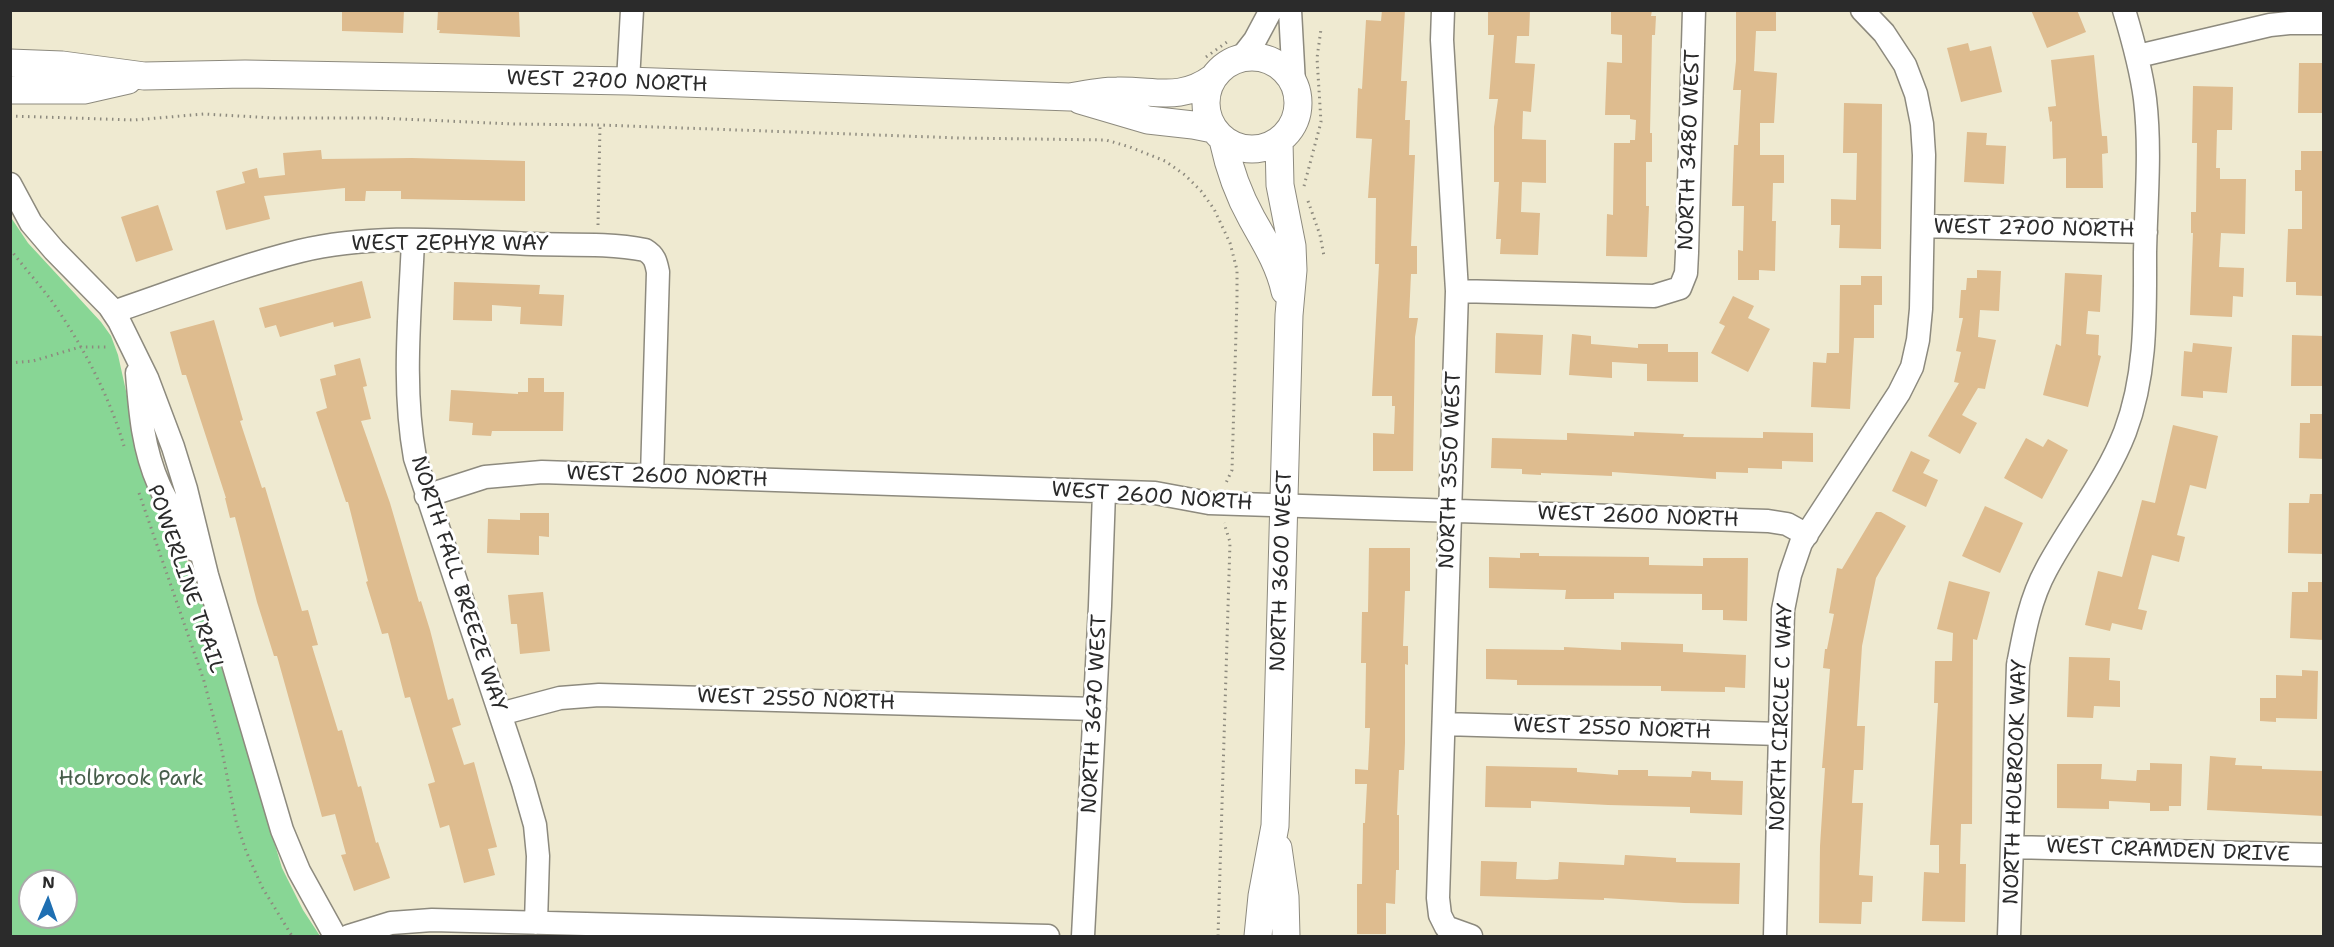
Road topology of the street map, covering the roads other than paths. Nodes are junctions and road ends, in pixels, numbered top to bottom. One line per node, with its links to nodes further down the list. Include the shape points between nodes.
1 (632, 10): 14 (street)
2 (1271, 10): 9 (street, via 1255,40)
3 (1290, 10): 15 (street)
4 (1443, 10): 24 (street, NORTH 3550 WEST)
5 (1694, 10): 24 (street, NORTH 3480 WEST, via 1686,273 1680,288 1654,296)
6 (1862, 10): 21 (street, NORTH CIRCLE C WAY, via 1884,33 1905,66 1916,94 1922,124)
7 (2124, 10): 10 (street, NORTH HOLBROOK WAY)
8 (2324, 24): 10 (street, via 2270,25)
9 (1238, 49): 12 (street, via 1223,67); 15 (street, via 1272,62)
10 (2138, 56): 22 (street, NORTH HOLBROOK WAY, via 2147,139)
11 (10, 63): 13 (street, WEST 2700 NORTH, via 62,65)
12 (1207, 70): 17 (street, WEST 2700 NORTH, via 1191,91 1117,91); 18 (street, via 1205,106)
13 (144, 76): 14 (street, WEST 2700 NORTH, via 245,74); 16 (street, WEST 2700 NORTH, via 84,90)
14 (628, 81): 17 (street, WEST 2700 NORTH)
15 (1294, 84): 19 (street, via 1297,115)
16 (10, 90)
17 (1070, 97): 18 (street, WEST 2700 NORTH, via 1148,120 1193,124)
18 (1218, 135): 19 (street, via 1236,147 1251,150); 26 (street, NORTH 3600 WEST, via 1240,196 1279,270)
19 (1279, 141): 26 (street, NORTH 3600 WEST, via 1280,184 1293,270)
20 (10, 184): 25 (street, via 31,223)
21 (1923, 226): 22 (street, WEST 2700 NORTH); 32 (street, NORTH CIRCLE C WAY, via 1921,309 1912,366 1899,393)
22 (2146, 232): 38 (street, NORTH HOLBROOK WAY, via 2142,361 2135,400 2106,472 2045,571 2023,638 2018,665)
23 (413, 241): 25 (street, WEST ZEPHYR WAY, via 375,241 302,251); 27 (street, WEST ZEPHYR WAY, via 635,248 652,254 658,282); 29 (street, NORTH FALL BREEZE WAY, via 408,409 415,458)
24 (1457, 291): 31 (street, NORTH 3550 WEST)
25 (113, 312): 41 (street, via 122,346 137,373 142,426 151,465 207,575 282,830 299,871)
26 (1289, 315): 30 (street, NORTH 3600 WEST)
27 (652, 476): 28 (street, WEST 2600 NORTH); 29 (street, WEST 2600 NORTH, via 503,474)
28 (1104, 492): 30 (street, WEST 2600 NORTH); 33 (street, NORTH 3670 WEST)
29 (426, 496): 34 (street, NORTH FALL BREEZE WAY)
30 (1283, 506): 31 (street, WEST 2600 NORTH); 37 (street, NORTH 3600 WEST)
31 (1449, 511): 32 (street, WEST 2600 NORTH, via 1768,520 1787,524); 35 (street, NORTH 3550 WEST)
32 (1807, 535): 36 (street, NORTH CIRCLE C WAY, via 1790,575 1783,610)
33 (1095, 709): 34 (street, WEST 2550 NORTH, via 599,695 560,698); 44 (street, NORTH 3670 WEST)
34 (500, 714): 40 (street, NORTH FALL BREEZE WAY, via 535,825)
35 (1444, 724): 36 (street, WEST 2550 NORTH); 47 (street, NORTH 3550 WEST, via 1440,915 1446,927)
36 (1780, 734): 48 (street, NORTH CIRCLE C WAY)
37 (1275, 826): 45 (street, NORTH 3600 WEST); 46 (street, NORTH 3600 WEST)
38 (2012, 847): 39 (street, WEST CRAMDEN DRIVE); 49 (street, NORTH HOLBROOK WAY)
39 (2324, 855)
40 (536, 923): 42 (street, via 411,921); 43 (street)
41 (336, 936)
42 (349, 936)
43 (1047, 936)
44 (1083, 936)
45 (1258, 936)
46 (1286, 936)
47 (1471, 936)
48 (1775, 936)
49 (2009, 936)

